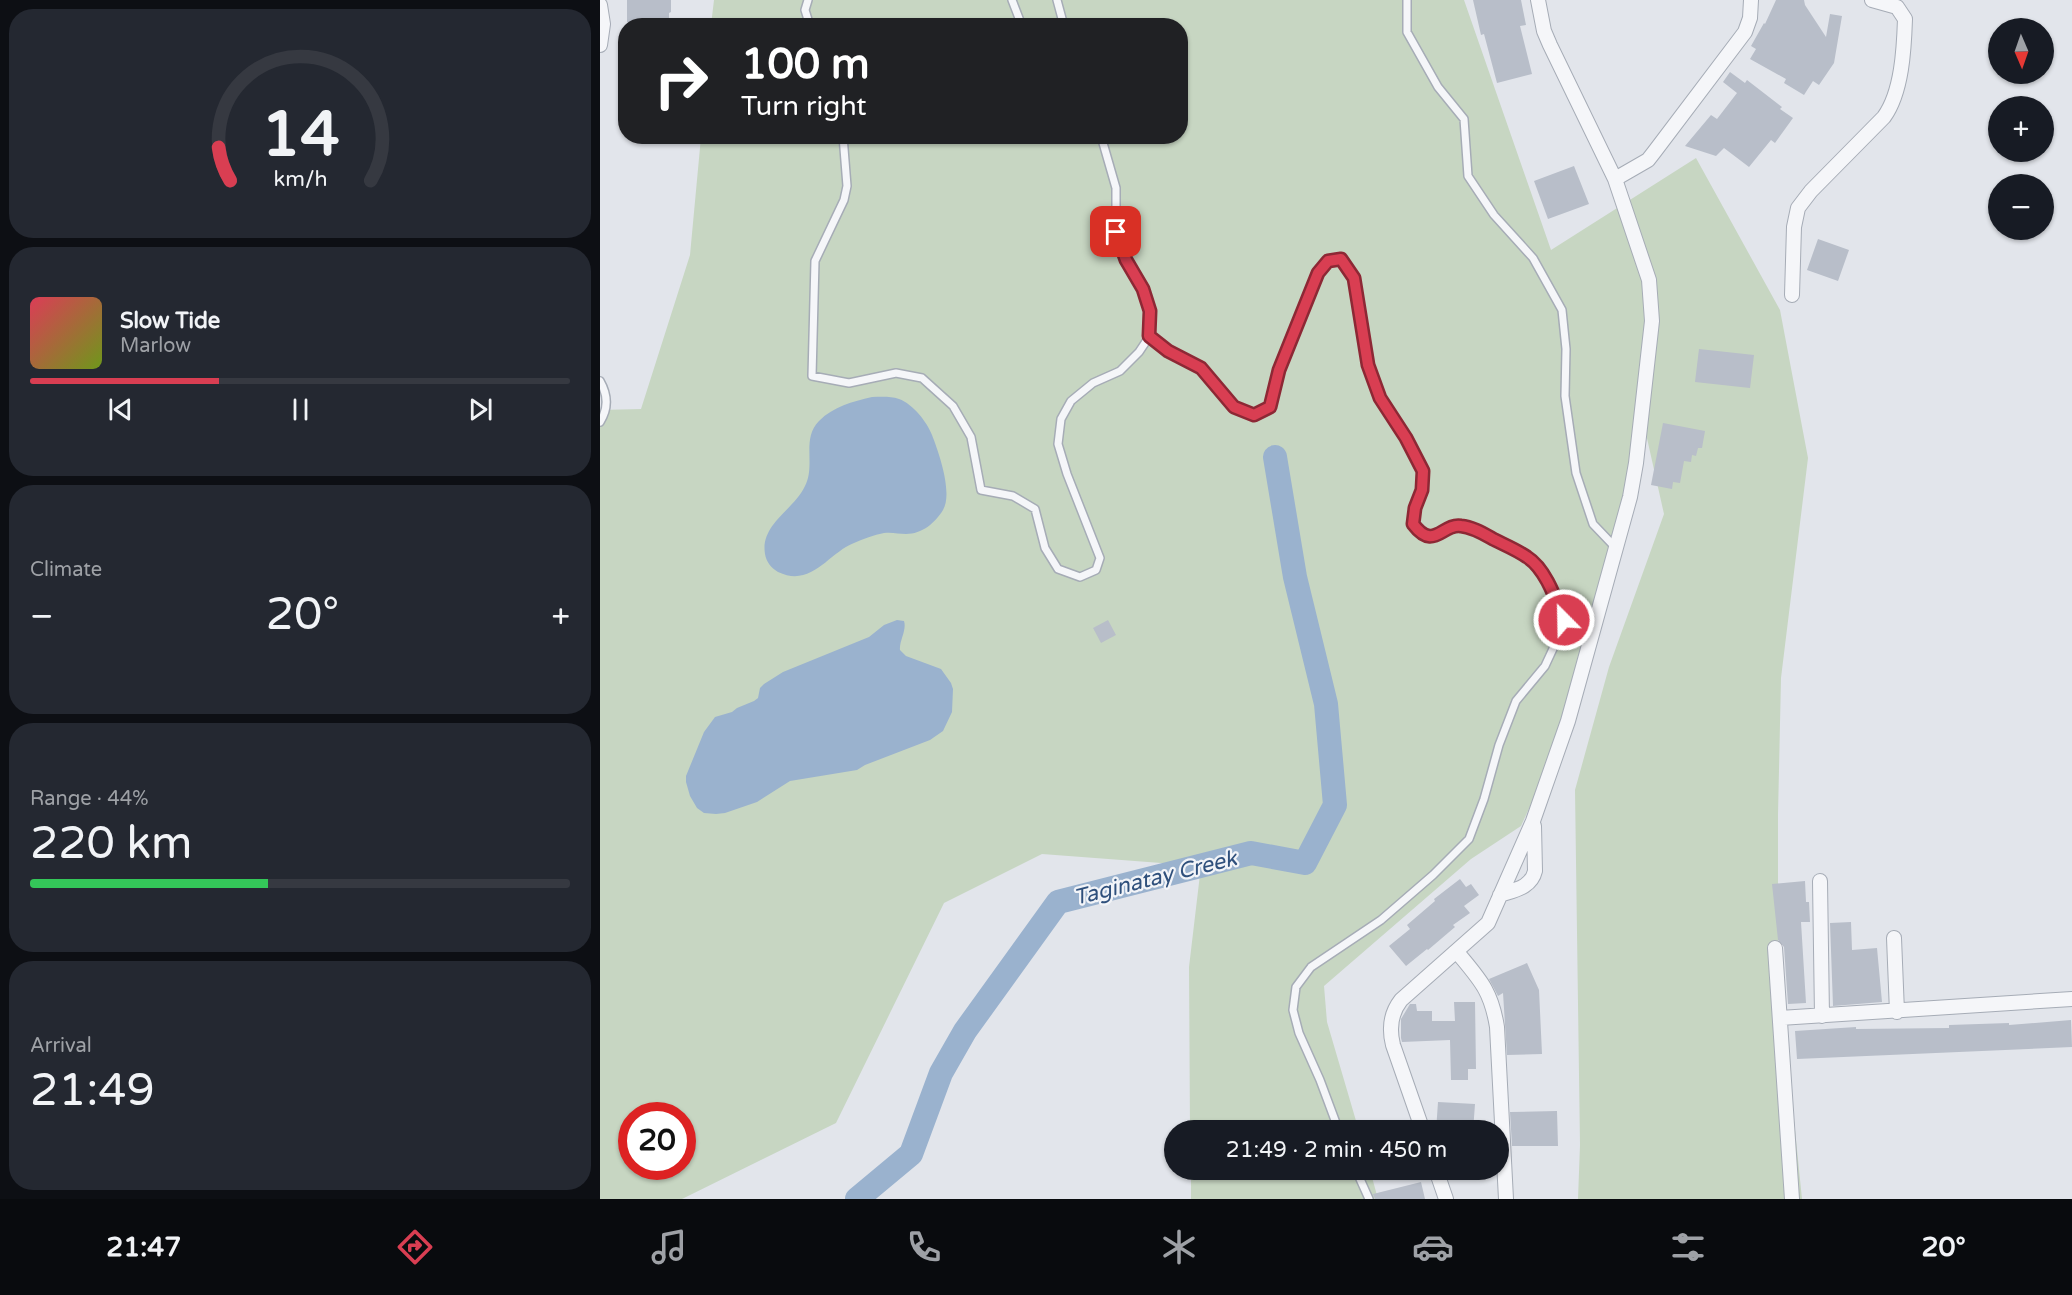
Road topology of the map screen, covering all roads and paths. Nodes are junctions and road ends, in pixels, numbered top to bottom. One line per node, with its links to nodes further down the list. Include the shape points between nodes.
1 (802, 0): 10 (lane)
2 (808, 0): 10 (lane)
3 (1012, 0): 12 (lane)
4 (1057, 0): 13 (lane)
5 (1407, 0): 22 (lane, via 1407,32 1438,87 1464,119 1467,176 1494,215 1533,258 1562,310 1566,349 1564,396 1576,473 1593,524)
6 (1538, 0): 17 (street, via 1550,45)
7 (1751, 0): 17 (street, via 1745,32 1655,151 1648,160)
8 (1872, 0): 18 (street, via 1897,7 1905,18 1904,51 1892,106 1798,208)
9 (600, 5): 14 (street)
10 (806, 10): 11 (lane)
11 (808, 18)
12 (1019, 18)
13 (1062, 18)
14 (600, 45)
15 (844, 144): 19 (lane, via 847,186 844,200 815,261 812,376 849,383 896,373 922,378 953,406 971,437 981,490 1013,496 1035,509 1045,548 1058,570 1080,577 1096,570 1100,558 1058,444 1061,419 1071,401 1093,383 1120,371)
16 (1103, 144): 19 (lane, via 1116,188 1116,232 1150,311)
17 (1614, 179): 22 (street, via 1649,280 1652,321 1636,463)
18 (1792, 294)
19 (1149, 336): 33 (lane, via 1201,368 1234,407 1254,415 1270,407 1279,370 1318,273 1328,261 1341,259 1354,278 1368,365 1380,398 1423,471 1413,524 1420,533 1430,536 1457,525 1471,528 1529,558 1547,581 1564,620 1545,666 1516,701 1468,839 1381,920 1311,967 1296,987 1293,1010 1299,1033)
20 (600, 381): 21 (lane, via 607,399)
21 (600, 422)
22 (1615, 547): 23 (street, via 1568,721)
23 (1533, 821): 25 (street); 25 (street, via 1533,879 1528,885)
24 (1820, 881): 31 (street)
25 (1500, 895): 28 (street, via 1488,923)
26 (1894, 938): 30 (street)
27 (1774, 948): 32 (street)
28 (1457, 952): 34 (street, via 1401,1000 1392,1016 1393,1045); 39 (street, via 1485,986 1493,1004)
29 (2072, 999): 30 (street)
30 (1897, 1012): 31 (street)
31 (1822, 1016): 32 (street)
32 (1780, 1018): 40 (street)
33 (1336, 1120)
34 (1418, 1120)
35 (1360, 1180): 37 (lane)
36 (1439, 1180): 38 (street)
37 (1369, 1199)
38 (1446, 1199)
39 (1506, 1199)
40 (1792, 1199)

